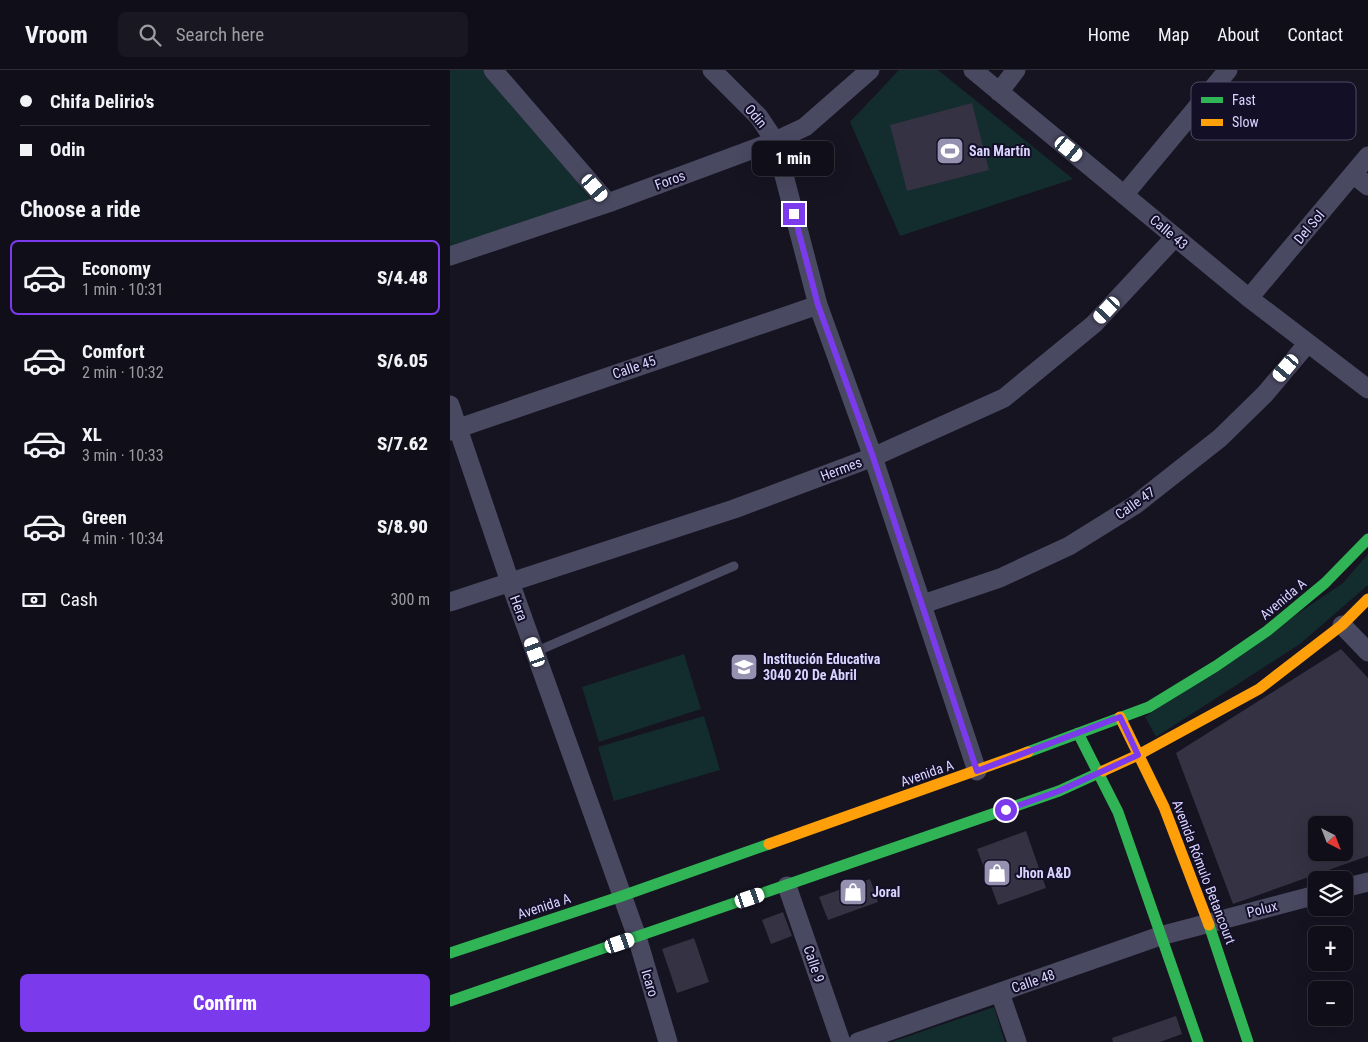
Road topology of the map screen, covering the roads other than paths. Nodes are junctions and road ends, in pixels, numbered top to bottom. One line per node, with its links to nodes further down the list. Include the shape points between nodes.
1 (493, 70): 15 (street)
2 (712, 70): 10 (street, Odin, via 759,117)
3 (870, 70): 10 (street, Foros, via 805,127)
4 (973, 70): 8 (street, Calle 43)
5 (1016, 70): 8 (street)
6 (1228, 70): 7 (street)
7 (1218, 82)
8 (999, 92): 14 (street, Calle 43)
9 (1191, 114): 14 (street)
10 (775, 142): 15 (street, Foros); 19 (street, Odin)
11 (1368, 156): 12 (street, Del Sol)
12 (1353, 174): 13 (street); 18 (street, Del Sol)
13 (1368, 186)
14 (1124, 195): 16 (street, Calle 43)
15 (608, 203): 17 (street, Foros)
16 (1175, 237): 18 (street, Calle 43); 24 (street, Hermes, via 1094,324 1004,398)
17 (450, 256)
18 (1249, 298): 20 (street, Calle 43)
19 (818, 305): 23 (street, Calle 45); 24 (street, Odin)
20 (1308, 343): 21 (street, Calle 43); 30 (street, Calle 47, via 1220,438 1135,505 1069,546 1018,570)
21 (1368, 389)
22 (450, 405): 23 (street, Hera)
23 (454, 430): 27 (street, Hera)
24 (873, 457): 27 (street, Hermes, via 734,509); 30 (street, Odin)
25 (1368, 539): 34 (street, Avenida A, via 1325,583 1267,632 1149,707)
26 (734, 566): 32 (lane)
27 (510, 582): 29 (street, Hermes); 32 (street, Hera)
28 (1368, 599): 31 (street)
29 (450, 602)
30 (923, 604): 37 (street, Odin)
31 (1342, 625): 33 (street); 36 (street, via 1260,689)
32 (535, 652): 42 (street, Hera)
33 (1368, 652)
34 (1120, 717): 35 (street, Avenida A); 36 (street, Avenida Rómulo Betancourt)
35 (1078, 733): 37 (street, Avenida A); 38 (street)
36 (1138, 755): 38 (street); 44 (street, Avenida Rómulo Betancourt, via 1164,807)
37 (977, 771): 42 (street, Avenida A)
38 (1098, 773): 40 (street, via 1059,791); 45 (street, via 1118,812)
39 (1368, 882): 41 (street)
40 (787, 886): 46 (street); 51 (street, Calle 9)
41 (1353, 886)
42 (622, 896): 46 (street, Icaro); 47 (street, Avenida A)
43 (1308, 898): 44 (street, Polux)
44 (1208, 923): 45 (street, Calle 48); 55 (street, Avenida Rómulo Betancourt)
45 (1160, 936): 48 (street, Calle 48); 54 (street)
46 (637, 937): 49 (street); 50 (street, Icaro)
47 (451, 948)
48 (1000, 993): 52 (street, Calle 48); 53 (street)
49 (450, 1001)
50 (668, 1042)
51 (841, 1042)
52 (858, 1042)
53 (1016, 1042)
54 (1198, 1042)
55 (1248, 1042)

